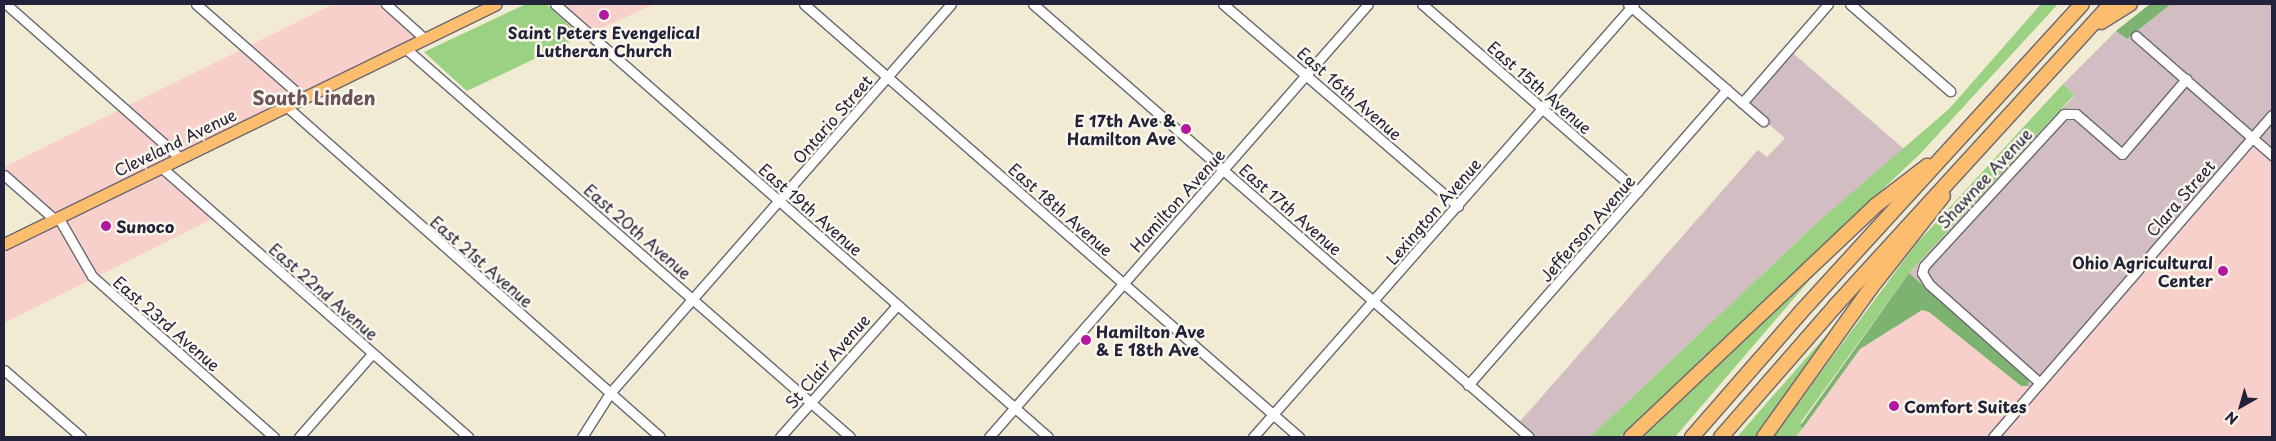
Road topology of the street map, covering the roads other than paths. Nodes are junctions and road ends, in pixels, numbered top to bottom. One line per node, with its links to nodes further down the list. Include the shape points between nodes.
1 (6, 4): 38 (street)
2 (196, 4): 29 (street)
3 (386, 4): 22 (street)
4 (496, 4): 22 (main road, Cleveland Avenue)
5 (555, 4): 44 (street, East 19th Avenue)
6 (804, 4): 25 (street, East 18th Avenue)
7 (951, 4): 25 (street, Ontario Street)
8 (1033, 4): 40 (street, East 17th Avenue)
9 (1223, 4): 24 (street, East 16th Avenue)
10 (1368, 4): 24 (street, Hamilton Avenue)
11 (1422, 4): 32 (street, East 15th Avenue)
12 (1828, 4): 30 (street)
13 (1850, 4): 28 (street)
14 (2078, 4): 19 (highway)
15 (2082, 4): 19 (highway)
16 (2111, 4): 20 (highway)
17 (2130, 4): 20 (highway)
18 (1631, 5): 27 (street); 32 (street, Lexington Avenue)
19 (2070, 17): 37 (highway)
20 (2085, 32): 41 (highway)
21 (2136, 36): 26 (street)
22 (425, 38): 23 (main road, Cleveland Avenue)
23 (405, 48): 29 (main road, Cleveland Avenue); 49 (street, East 20th Avenue)
24 (1306, 76): 40 (street, Hamilton Avenue); 45 (street, East 16th Avenue)
25 (888, 77): 44 (street, Ontario Street); 48 (street, East 18th Avenue)
26 (2186, 79): 35 (street); 54 (street, Shawnee Avenue, via 2122,154 2076,114 2064,114 1924,266 1922,273 1928,284)
27 (1727, 90): 30 (street); 43 (street, Jefferson Avenue)
28 (1950, 90)
29 (302, 98): 31 (main road, Cleveland Avenue)
30 (1742, 103): 34 (street)
31 (286, 106): 38 (main road, Cleveland Avenue); 56 (street, East 21st Avenue)
32 (1542, 108): 43 (street, East 15th Avenue); 45 (street, Lexington Avenue)
33 (2272, 114): 35 (street, Clara Street)
34 (1764, 121)
35 (2253, 137): 36 (street); 54 (street, Clara Street)
36 (2272, 155)
37 (1942, 156): 73 (highway, via 1908,178 1875,206); 74 (highway)
38 (180, 158): 39 (main road, Cleveland Avenue)
39 (161, 167): 46 (main road, Cleveland Avenue); 52 (street, East 22nd Avenue)
40 (1224, 170): 48 (street, Hamilton Avenue); 50 (street, East 17th Avenue)
41 (1959, 170): 75 (highway); 76 (highway, via 1933,213 1870,289)
42 (4, 175): 46 (street, East 23rd Avenue)
43 (1638, 192): 55 (street, Jefferson Avenue)
44 (779, 201): 49 (street, Ontario Street); 51 (street, East 19th Avenue)
45 (1458, 206): 50 (street, Lexington Avenue)
46 (56, 218): 47 (main road, Cleveland Avenue); 61 (street, East 23rd Avenue, via 92,276)
47 (4, 244)
48 (1123, 284): 58 (street, Hamilton Avenue); 59 (street, East 18th Avenue)
49 (693, 299): 56 (street, Ontario Street); 57 (street, East 20th Avenue)
50 (1373, 302): 55 (street, East 17th Avenue); 59 (street, Lexington Avenue)
51 (897, 305): 57 (street, St Clair Avenue); 58 (street, East 19th Avenue)
52 (372, 354): 62 (street); 63 (street, East 22nd Avenue)
53 (4, 370): 60 (street)
54 (2040, 383): 77 (street, Clara Street)
55 (1468, 385): 72 (street, East 17th Avenue)
56 (610, 393): 64 (street, Ontario Street); 65 (street, East 21st Avenue)
57 (810, 403): 66 (street, St Clair Avenue); 67 (street, East 20th Avenue)
58 (1014, 408): 68 (street, Hamilton Avenue); 69 (street, East 19th Avenue)
59 (1273, 414): 70 (street, Lexington Avenue); 71 (street, East 18th Avenue)
60 (80, 437)
61 (274, 437)
62 (299, 437)
63 (468, 437)
64 (582, 437)
65 (660, 437)
66 (780, 437)
67 (850, 437)
68 (988, 437)
69 (1048, 437)
70 (1253, 437)
71 (1299, 437)
72 (1530, 437)
73 (1631, 437)
74 (1692, 437)
75 (1721, 437)
76 (1764, 437)
77 (1993, 437)

